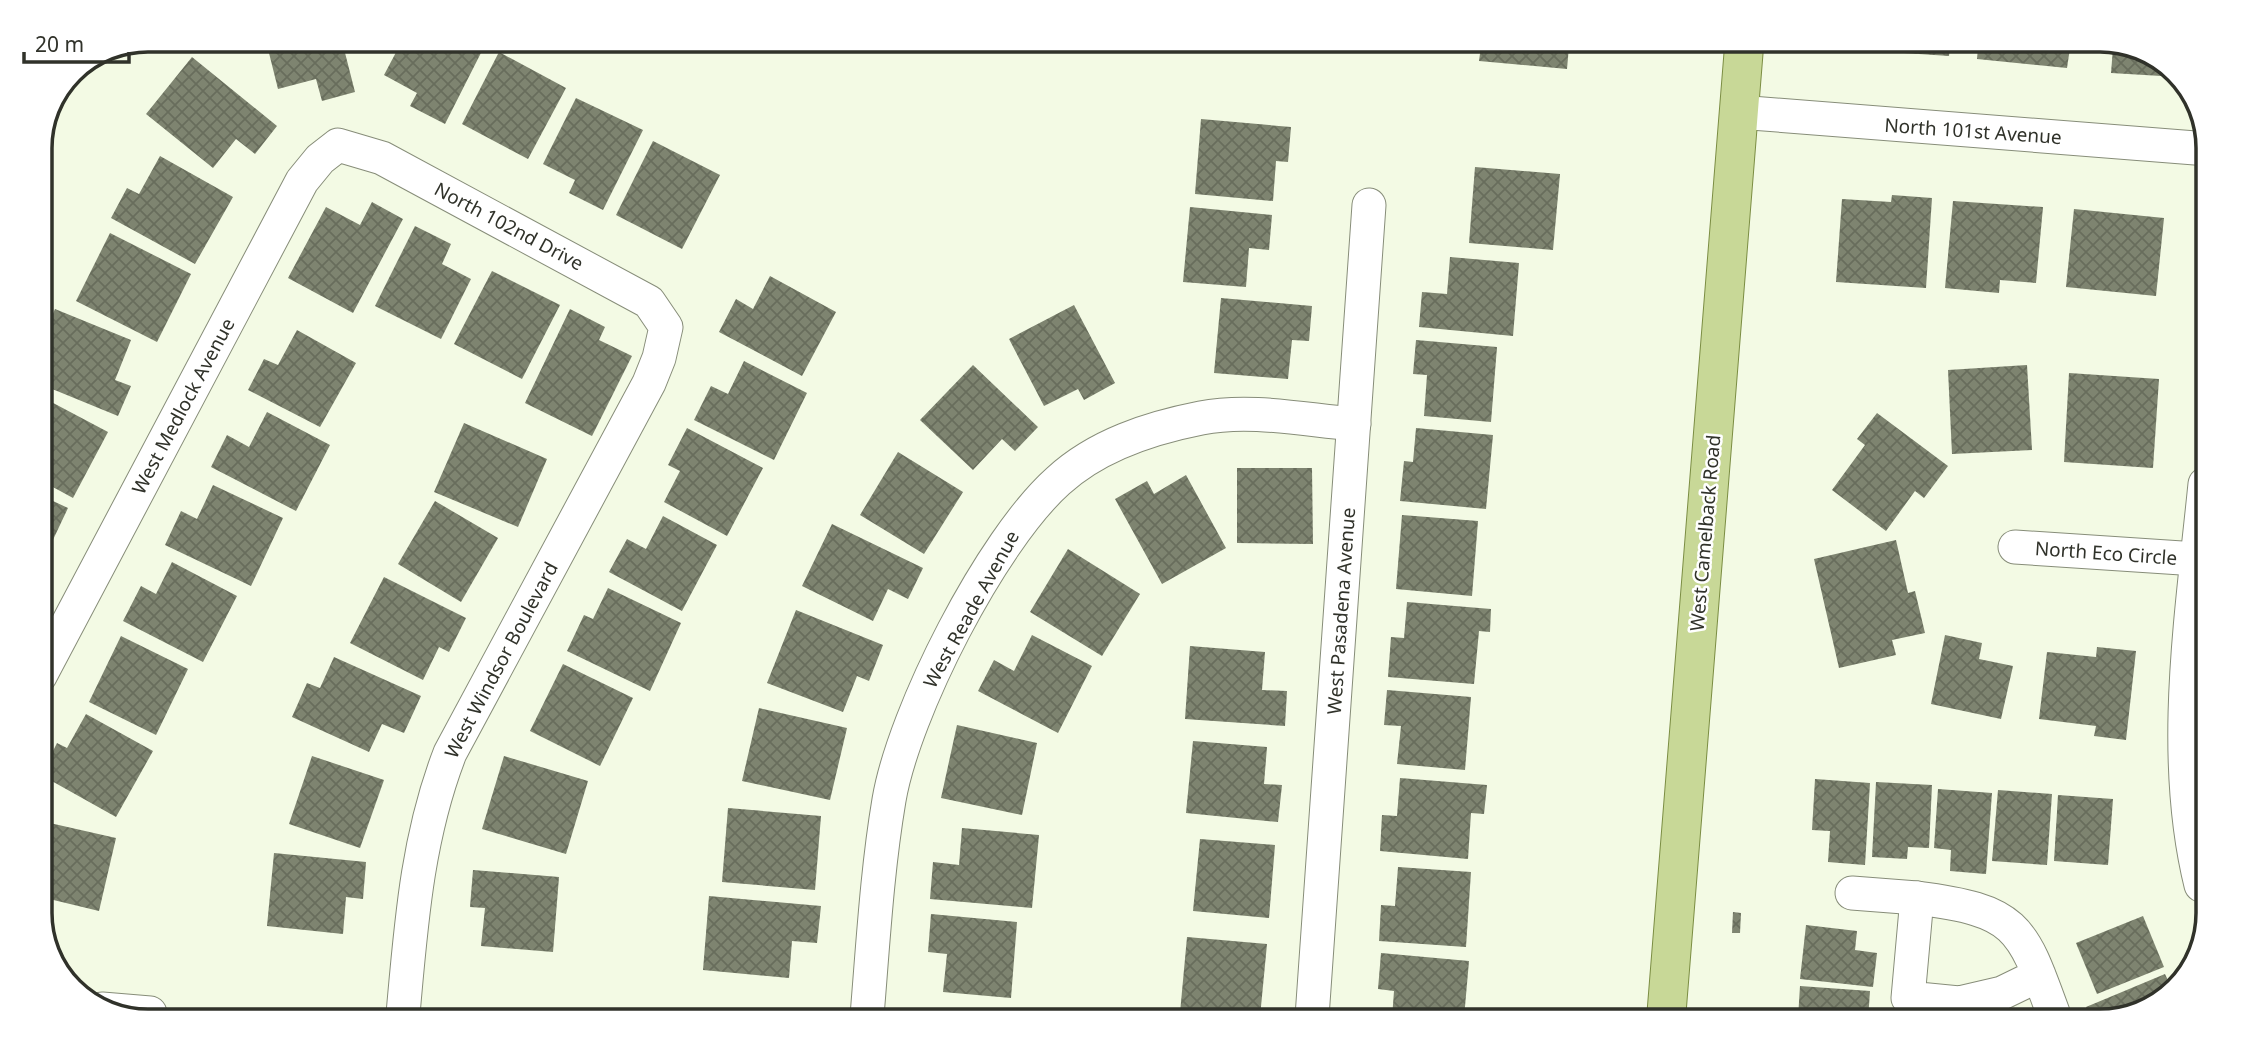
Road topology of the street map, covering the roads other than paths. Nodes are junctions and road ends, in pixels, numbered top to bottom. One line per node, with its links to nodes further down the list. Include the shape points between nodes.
1 (1744, 52): 2 (main road, West Camelback Road)
2 (1738, 112): 4 (street, North 101st Avenue); 19 (main road, West Camelback Road)
3 (338, 145): 6 (street, North 102nd Drive, via 382,158 649,302); 11 (street, West Medlock Avenue, via 302,181)
4 (2196, 148)
5 (1368, 205): 7 (street, West Pasadena Avenue)
6 (666, 327): 16 (street, West Windsor Boulevard, via 649,383 438,783 418,862)
7 (1354, 425): 17 (street, West Reade Avenue, via 1264,416 1204,417 1174,424 1099,451 1059,479 1026,512 965,613 899,756 878,880); 18 (street, West Pasadena Avenue)
8 (2015, 547): 9 (street, North Eco Circle)
9 (2196, 559)
10 (2196, 573): 12 (street, via 2186,761)
11 (53, 651)
12 (2196, 856)
13 (1852, 893): 14 (street)
14 (1917, 898): 15 (street, via 1969,904 1998,916 2020,935); 15 (street, via 1908,998 1959,1003 2002,993)
15 (2039, 975): 20 (street)
16 (403, 1008)
17 (868, 1008)
18 (1313, 1008)
19 (1667, 1008)
20 (2051, 1008)

